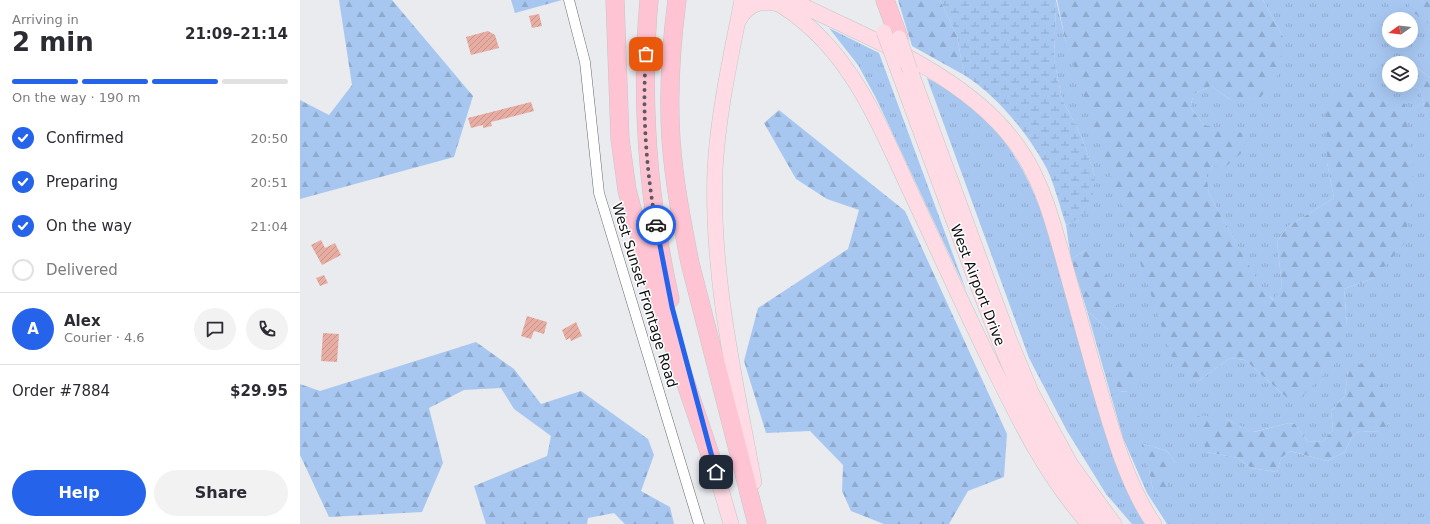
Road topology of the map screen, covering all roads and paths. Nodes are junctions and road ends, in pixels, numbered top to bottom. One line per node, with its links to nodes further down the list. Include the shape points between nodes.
1 (569, 0): 12 (street, West Sunset Frontage Road, via 585,62 599,193)
2 (615, 0): 11 (highway, via 620,139 627,190 678,360)
3 (649, 0): 11 (highway, via 644,98 651,195 672,307)
4 (677, 0): 14 (highway, via 671,70 671,131 681,220)
5 (742, 0): 9 (main road)
6 (873, 0): 10 (highway)
7 (885, 0): 10 (highway)
8 (781, 1): 9 (main road, via 765,1 750,6 741,16); 16 (main road, via 827,43 850,71 863,93 1031,442 1054,480); 19 (main road, via 918,63 961,89 999,123 1023,153 1043,193 1056,233 1115,439 1128,474)
9 (736, 29): 15 (main road, via 718,141 715,183 716,245 722,308)
10 (891, 35): 17 (main road, West Airport Drive, bridge, via 895,62 1021,396 1055,460); 18 (main road, West Airport Drive, bridge, via 910,70 1006,332 1031,392 1068,460)
11 (716, 472): 13 (main road)
12 (699, 524)
13 (731, 524)
14 (757, 524)
15 (762, 524)
16 (1089, 524)
17 (1100, 524)
18 (1114, 524)
19 (1154, 524)

